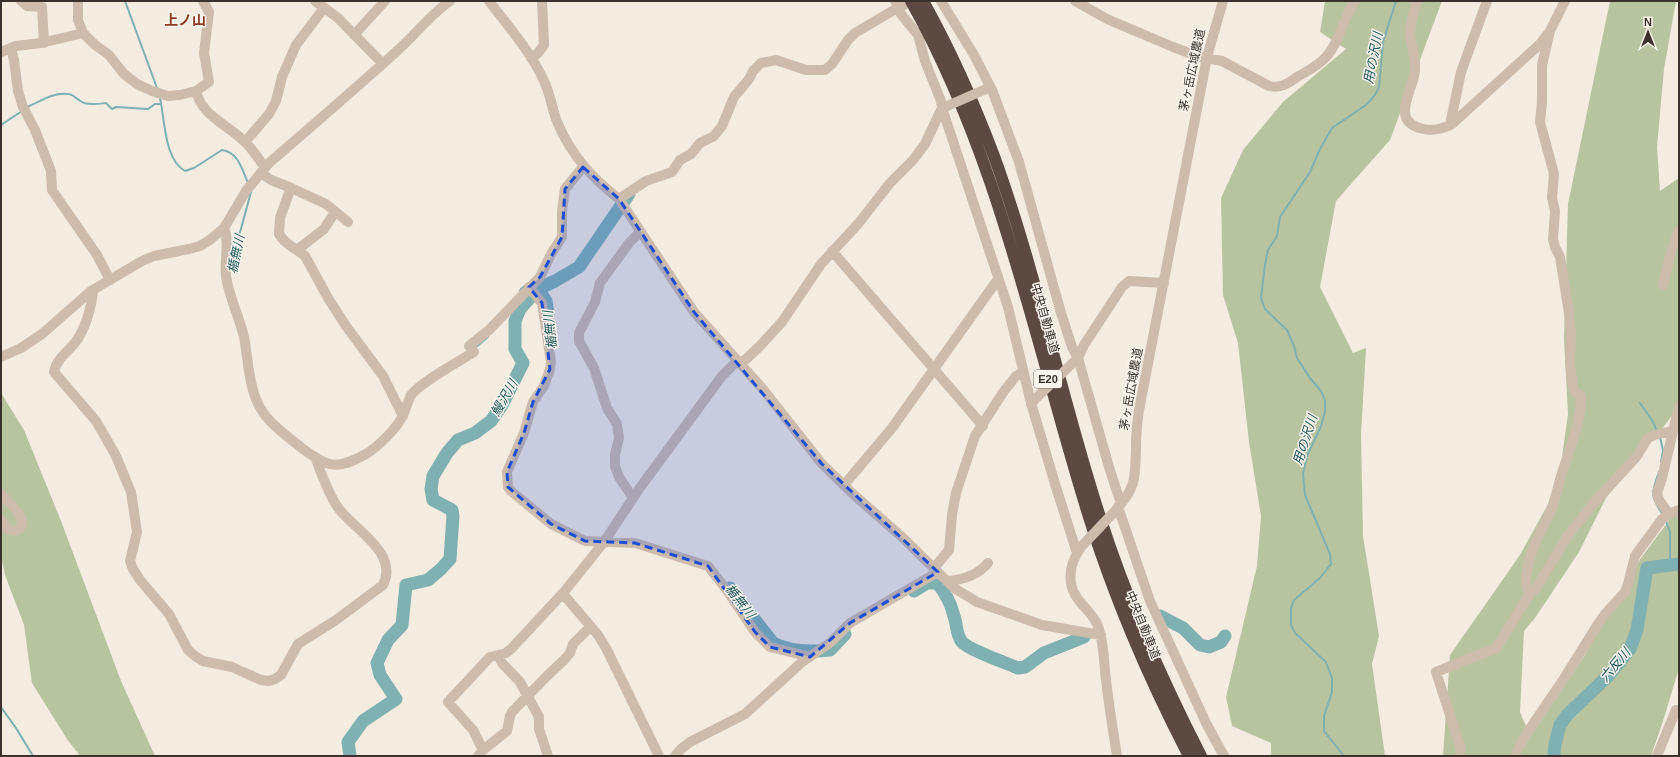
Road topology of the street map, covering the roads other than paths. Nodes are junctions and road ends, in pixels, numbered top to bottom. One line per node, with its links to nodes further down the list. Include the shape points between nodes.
1 (21, 1): 22 (street, via 27,6 42,7)
2 (78, 1): 20 (street, via 78,20)
3 (203, 1): 28 (street, via 209,12 204,53 209,82)
4 (315, 1): 18 (street)
5 (385, 1): 21 (street)
6 (450, 1): 26 (street)
7 (489, 1): 25 (street)
8 (542, 1): 25 (street, via 544,45)
9 (923, 1): 86 (highway, 中央自動車道 / E20, via 958,71 996,164 1013,214 1099,515 1122,583 1150,652)
10 (941, 1): 27 (street, via 974,55)
11 (1075, 1): 24 (street, via 1115,22 1173,47)
12 (1223, 1): 24 (street, 茅ヶ岳広域農道)
13 (1356, 1): 24 (street, via 1326,58 1282,87 1270,86 1222,61)
14 (1417, 1): 30 (street, via 1410,32 1415,76 1406,98 1405,111 1410,123 1416,127 1434,129)
15 (1487, 1): 30 (street, via 1461,72)
16 (1565, 1): 19 (street)
17 (902, 4): 29 (street, via 901,14 918,36); 35 (street, via 855,33 825,70 806,70 776,60 761,63 734,97 722,126 714,136 700,143 691,154 680,160 672,172 646,180); 85 (highway, 中央自動車道 / E20, via 928,32 983,160 1019,274 1089,519 1112,586 1140,656)
18 (324, 8): 21 (street); 31 (street, via 296,45 269,114)
19 (1550, 31): 30 (street, via 1527,57); 73 (street, via 1542,65 1540,122 1554,174 1553,239 1560,258 1569,313 1573,386 1576,393 1581,396 1581,406 1577,429 1557,496 1530,557 1526,588)
20 (83, 33): 22 (street); 28 (street, via 137,84 168,96)
21 (354, 35): 26 (street)
22 (44, 43): 23 (street, via 16,46)
23 (6, 50): 44 (street, via 14,60 23,107 51,171 52,190 97,255)
24 (1207, 57): 45 (street, 茅ヶ岳広域農道)
25 (531, 58): 32 (street, via 544,81 558,124)
26 (383, 64): 33 (street)
27 (988, 88): 29 (street, bridge); 50 (street, via 1019,162 1061,313)
28 (196, 91): 31 (street, via 198,100 208,114)
29 (943, 107): 42 (street, via 925,144 913,160); 43 (street)
30 (1450, 125)
31 (245, 142): 33 (street)
32 (583, 167): 35 (street); 46 (street, via 565,189 562,237 540,277)
33 (263, 170): 34 (street, via 271,180); 38 (street, via 246,191)
34 (290, 187): 36 (street, via 317,198); 41 (street, via 278,234 284,242)
35 (619, 199): 40 (street)
36 (335, 212): 37 (street); 41 (street, via 324,228)
37 (348, 222)
38 (224, 228): 44 (street, via 200,246 154,256); 59 (street, via 227,282 244,336 256,400 266,416 282,432)
39 (1679, 230): 47 (street)
40 (640, 232): 51 (street, via 694,312); 62 (street, via 600,283 595,302 578,338 594,368 607,408 617,424 619,438 615,466)
41 (297, 250): 56 (street, via 305,256 346,326 383,376)
42 (832, 251): 51 (street, via 777,328 759,347); 52 (street)
43 (998, 279): 52 (street); 53 (street, via 1008,307)
44 (110, 280): 48 (street)
45 (1164, 283): 50 (street, via 1129,281 1122,287); 63 (street, 茅ヶ岳広域農道, via 1139,410 1135,480)
46 (532, 285): 56 (street, via 469,346 472,350 411,396); 67 (street, via 542,303 551,362 544,386 533,402 524,433 507,472 508,487 551,524 585,541)
47 (1663, 286)
48 (93, 290): 49 (street, via 42,334); 59 (street, via 90,309 79,336 56,364 54,372 96,421 115,454 131,492 137,532 130,562 133,569 169,614 188,650 203,661 232,667 261,680 275,679 281,675 298,644 383,585 386,579 386,562 366,535 338,509)
49 (1, 357)
50 (1078, 358): 54 (street, bridge); 63 (street)
51 (738, 362): 60 (street, via 822,464); 62 (street, via 722,376)
52 (933, 369): 57 (street); 60 (street, via 892,428)
53 (1023, 372): 54 (street); 57 (street, via 1016,376 1004,391)
54 (1031, 403): 68 (street)
55 (1679, 406): 58 (street)
56 (403, 416): 59 (street, via 392,431 367,453 343,465 334,466)
57 (983, 426): 70 (street, via 975,436 956,493 949,550)
58 (1672, 431): 65 (street, via 1657,493); 73 (street, via 1648,438 1637,456 1569,534 1543,579)
59 (316, 459)
60 (844, 485): 70 (street)
61 (1, 494): 66 (street, via 21,516 21,527 13,531 7,529)
62 (633, 498): 67 (street)
63 (1119, 507): 68 (street, 茅ヶ岳広域農道, bridge); 87 (street, via 1150,601 1206,723)
64 (1679, 510): 65 (street)
65 (1666, 516): 89 (street, via 1635,556 1625,592 1598,624 1566,677 1523,739)
66 (1, 520)
67 (604, 542): 72 (street); 76 (street, via 635,542 708,566 755,632 770,647)
68 (1078, 551): 75 (street, 茅ヶ岳広域農道, via 1070,572 1073,592 1094,619)
69 (988, 563): 71 (street, via 984,569 972,576)
70 (936, 570): 71 (street); 76 (street, via 850,623 831,642)
71 (947, 581): 75 (street, via 977,602 1035,623)
72 (564, 592): 74 (street); 77 (street, via 511,649)
73 (1531, 592): 88 (street, via 1496,648 1436,672 1461,749)
74 (590, 627): 78 (street, via 573,644 564,660); 82 (street, via 606,648)
75 (1101, 635): 84 (street, 茅ヶ岳広域農道)
76 (816, 652): 83 (street, via 745,714 690,742)
77 (498, 655): 78 (street, via 520,682); 80 (street, via 490,657 448,702 473,730)
78 (527, 697): 80 (street, via 510,716 507,731); 81 (street, via 540,717 539,729)
79 (1679, 710): 90 (street, via 1676,710)
80 (481, 753)
81 (548, 756)
82 (659, 756)
83 (675, 756)
84 (1117, 756)
85 (1189, 756)
86 (1201, 756)
87 (1224, 756)
88 (1459, 756)
89 (1515, 756)
90 (1657, 756)

